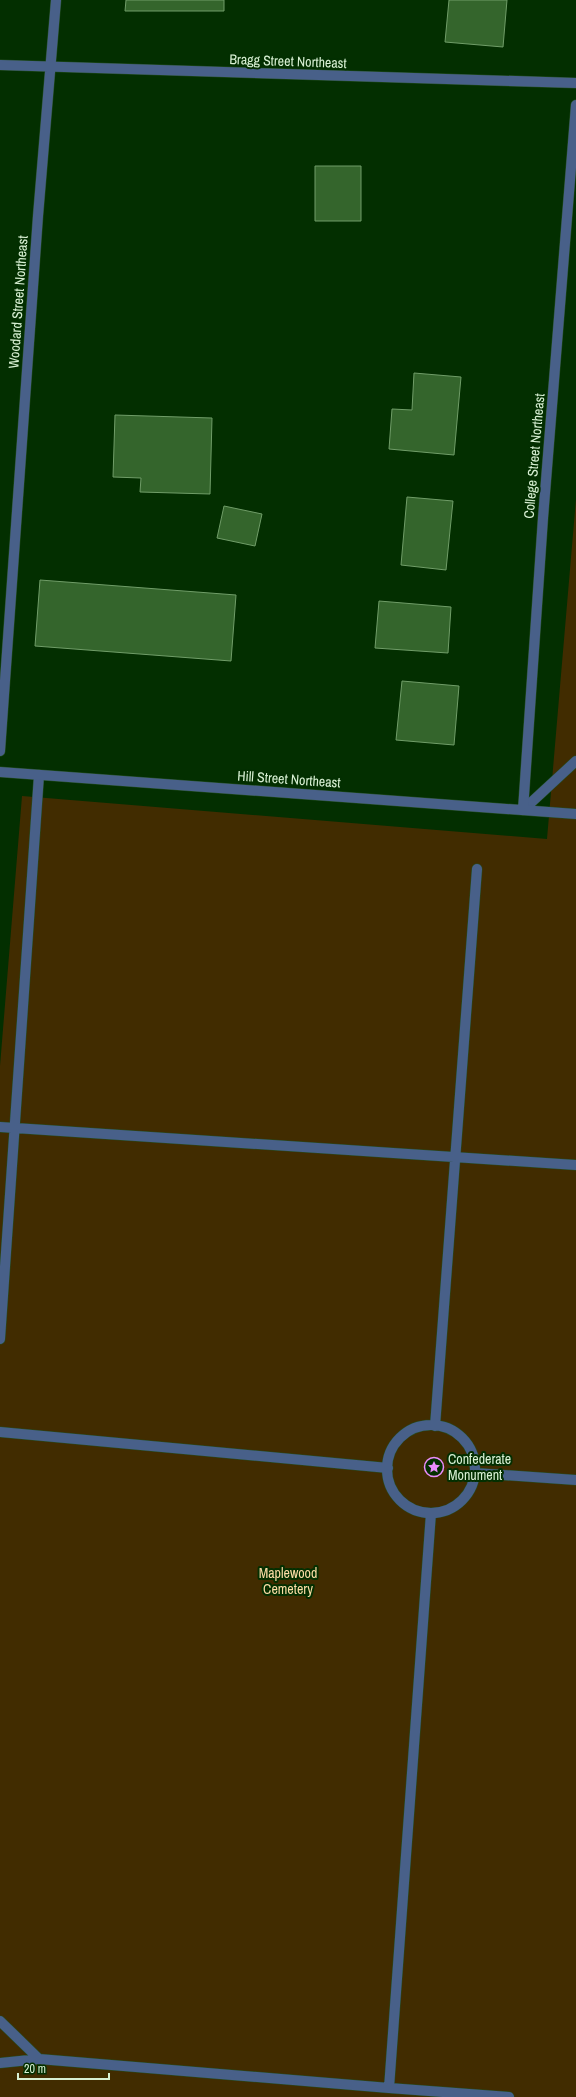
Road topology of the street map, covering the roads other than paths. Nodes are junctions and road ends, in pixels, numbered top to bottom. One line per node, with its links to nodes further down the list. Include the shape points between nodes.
1 (56, 0): 3 (street, Woodard Street Northeast)
2 (0, 65): 3 (street, Bragg Street Northeast)
3 (50, 68): 4 (street, Bragg Street Northeast); 6 (street, Woodard Street Northeast)
4 (576, 83)
5 (576, 105): 10 (street, College Street Northeast, via 542,526)
6 (0, 751)
7 (576, 761): 10 (street)
8 (0, 772): 9 (street, Hill Street Northeast)
9 (39, 775): 10 (street, Hill Street Northeast); 14 (street)
10 (523, 810): 11 (street, Hill Street Northeast)
11 (576, 814)
12 (477, 869): 15 (street)
13 (0, 1126): 14 (street)
14 (14, 1128): 15 (street); 17 (street)
15 (455, 1157): 16 (street); 18 (street)
16 (576, 1166)
17 (0, 1339)
18 (435, 1426): 20 (street, via 414,1429 402,1436 393,1448); 21 (street, via 442,1426 465,1441 472,1454)
19 (0, 1432): 20 (street)
20 (388, 1468): 23 (street, via 393,1492 403,1503 416,1510)
21 (475, 1473): 22 (street); 23 (street, via 468,1493 459,1504 446,1511)
22 (576, 1480)
23 (431, 1513): 27 (street)
24 (0, 2021): 25 (street)
25 (39, 2059): 26 (street); 27 (street)
26 (0, 2063)
27 (389, 2088): 28 (street)
28 (509, 2097)

